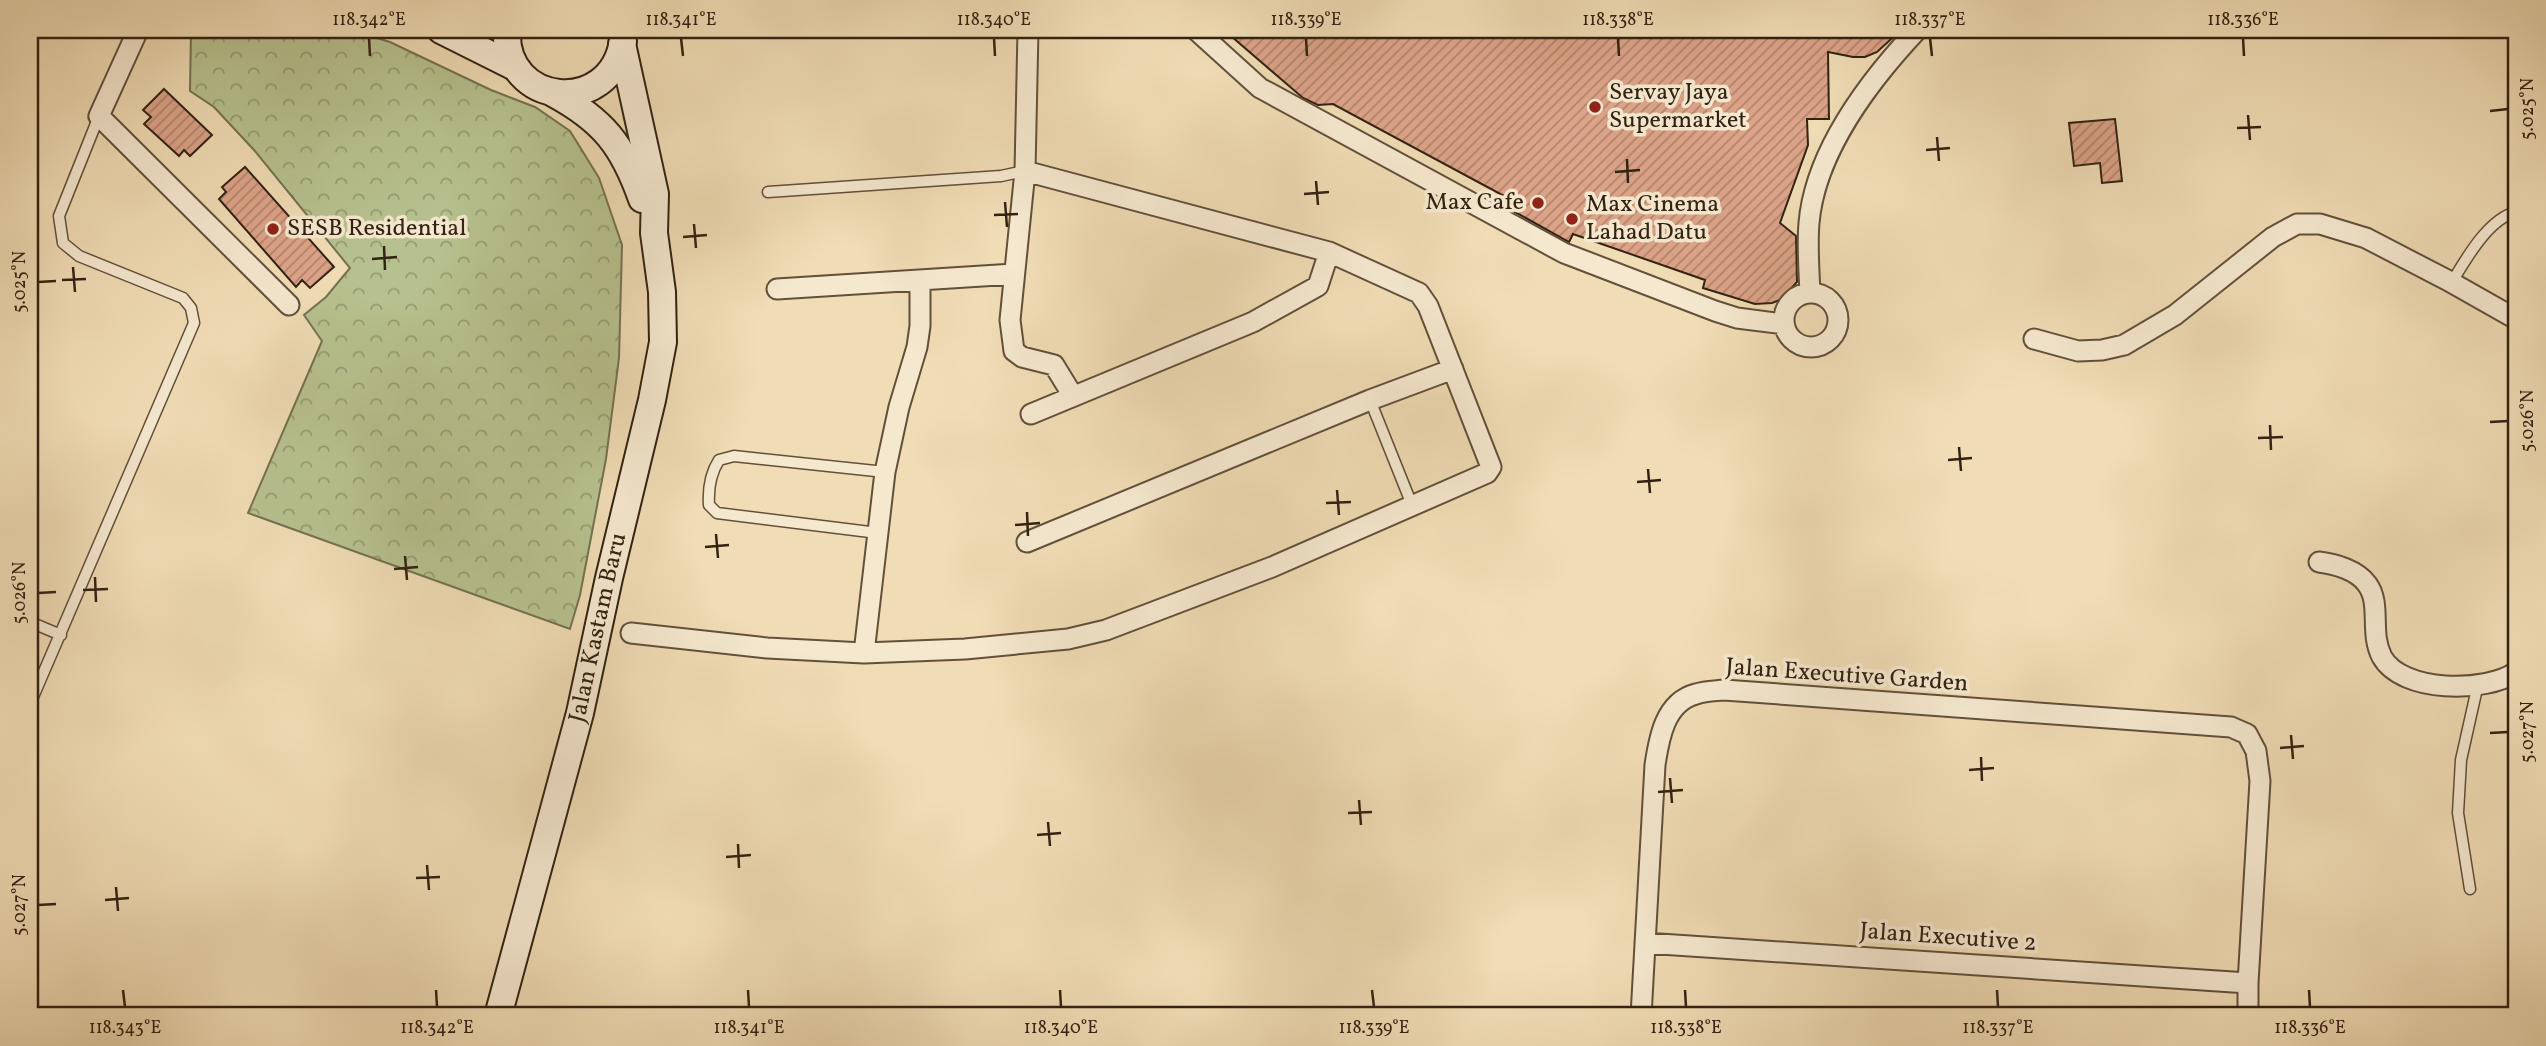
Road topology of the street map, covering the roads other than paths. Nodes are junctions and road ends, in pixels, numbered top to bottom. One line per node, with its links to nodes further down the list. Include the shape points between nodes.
1 (138, 30): 10 (street)
2 (441, 30): 8 (street)
3 (507, 30): 8 (street)
4 (1028, 30): 11 (street)
5 (1196, 30): 23 (street, via 1260,88 1564,253 1715,311)
6 (1917, 30): 20 (street, via 1862,96 1816,186 1809,222)
7 (623, 34): 9 (street, via 617,63 605,78 570,94); 14 (street, Jalan Kastam Baru, via 655,194)
8 (515, 67): 9 (street, Jalan Kastam Baru, via 537,87)
9 (551, 92): 14 (street, Jalan Kastam Baru, via 605,129 631,166)
10 (99, 116): 21 (street); 36 (lane, via 60,216 63,243 79,256 183,298 194,323)
11 (1025, 171): 12 (lane); 15 (street); 16 (street)
12 (768, 192)
13 (2516, 212): 18 (lane, via 2506,214 2476,244)
14 (654, 233): 44 (street, Jalan Kastam Baru, via 663,342 652,400 580,713)
15 (1329, 252): 25 (street, via 1419,293); 26 (street, via 1318,286 1253,322)
16 (1014, 274): 17 (street); 26 (street, via 1010,320 1014,351 1054,365)
17 (920, 280): 19 (street); 29 (street, via 918,347)
18 (2452, 282): 22 (street); 24 (street, via 2341,229 2297,224 2273,237 2175,315 2124,345 2078,351)
19 (777, 289)
20 (1810, 293): 23 (street, via 1790,303); 23 (street, via 1831,301 1839,321 1836,332 1818,346 1807,346 1789,335)
21 (289, 305)
22 (2516, 319)
23 (1784, 324)
24 (2034, 339)
25 (1453, 369): 27 (street); 30 (street, via 1491,467)
26 (1073, 396): 28 (street)
27 (1370, 400): 30 (lane); 32 (street)
28 (1031, 414)
29 (885, 472): 31 (street); 31 (lane, via 734,456 719,460 708,491 709,505 717,513)
30 (1412, 505): 37 (street, via 1272,567 1107,630 1068,639 965,649)
31 (878, 533): 37 (street)
32 (1027, 542)
33 (2319, 562): 39 (street, via 2334,564 2367,583 2375,608 2376,643 2393,670 2437,686)
34 (30, 622): 36 (lane)
35 (631, 633): 37 (street)
36 (61, 635): 40 (lane)
37 (864, 653)
38 (2515, 675): 39 (street)
39 (2478, 684): 41 (lane, via 2461,760 2458,813)
40 (30, 704)
41 (2470, 888)
42 (1645, 943): 43 (street, Jalan Executive 2); 43 (street, Jalan Executive Garden, via 1660,733 1675,707 1694,694 1724,690 2231,727 2248,734 2256,751 2260,781); 45 (street, Jalan Executive Garden)
43 (2248, 983): 46 (street)
44 (498, 1016)
45 (1642, 1016)
46 (2248, 1016)

